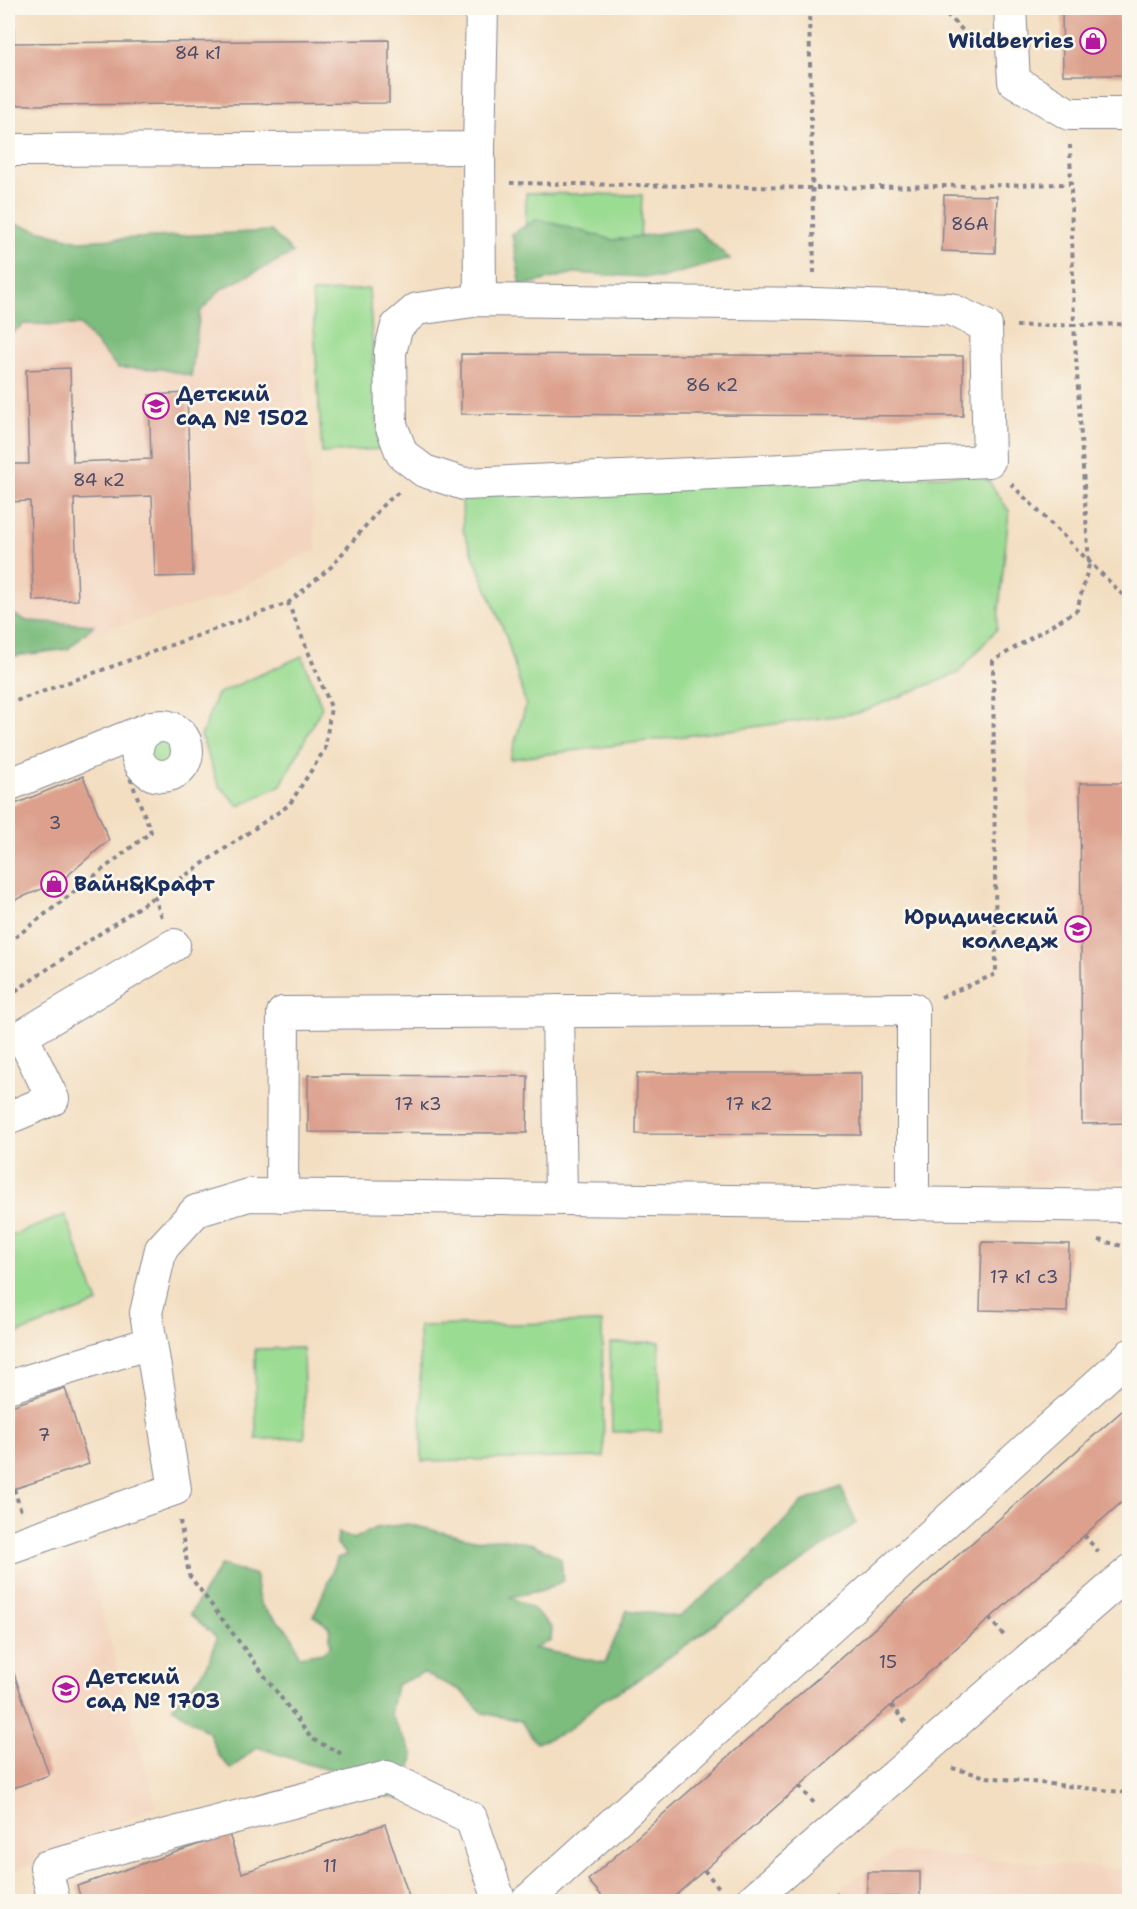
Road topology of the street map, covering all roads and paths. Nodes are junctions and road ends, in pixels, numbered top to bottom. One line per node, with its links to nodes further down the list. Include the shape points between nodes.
1 (482, 8): 8 (lane)
2 (809, 8): 12 (path)
3 (940, 8): 5 (path)
4 (1010, 8): 5 (lane)
5 (1014, 81): 6 (lane)
6 (1069, 114): 7 (lane); 11 (path)
7 (1130, 114)
8 (479, 148): 9 (lane); 10 (lane)
9 (8, 150)
10 (480, 182): 12 (path); 13 (lane)
11 (1070, 184): 12 (path); 16 (path)
12 (813, 188): 14 (path)
13 (480, 300): 14 (lane); 19 (lane, via 417,309 398,326 390,351 391,425 402,454)
14 (814, 304): 17 (lane, via 950,309)
15 (1130, 324): 16 (path)
16 (1074, 325): 17 (path); 20 (path)
17 (986, 326): 18 (lane)
18 (989, 461): 19 (lane, via 464,484); 20 (path)
19 (424, 471): 22 (path, via 383,505 331,567)
20 (1089, 565): 21 (path); 30 (path, via 1077,610 993,661 996,974)
21 (1130, 602)
22 (288, 603): 23 (path); 29 (path, via 331,707 325,749 289,805)
23 (8, 704)
24 (152, 727): 25 (lane)
25 (117, 741): 26 (lane); 27 (path, via 151,832)
26 (8, 785)
27 (8, 943)
28 (174, 945): 32 (lane, via 22,1036 53,1099)
29 (8, 996)
30 (913, 1009): 31 (lane); 35 (lane)
31 (558, 1011): 33 (lane, via 283,1013); 34 (lane)
32 (8, 1118)
33 (282, 1196): 34 (lane); 37 (lane, via 249,1195 196,1211 161,1249 147,1313)
34 (561, 1199): 35 (lane)
35 (913, 1203): 36 (lane)
36 (1130, 1206)
37 (150, 1343): 39 (lane); 40 (lane)
38 (1130, 1355): 48 (lane)
39 (8, 1387)
40 (175, 1490): 41 (lane); 43 (path, via 189,1575 312,1739)
41 (8, 1548)
42 (1130, 1571): 47 (lane)
43 (387, 1777): 49 (lane, via 46,1867); 50 (lane, via 471,1818)
44 (987, 1777): 45 (path)
45 (1130, 1793)
46 (704, 1870): 47 (path)
47 (737, 1898)
48 (535, 1899)
49 (54, 1902)
50 (500, 1902)

